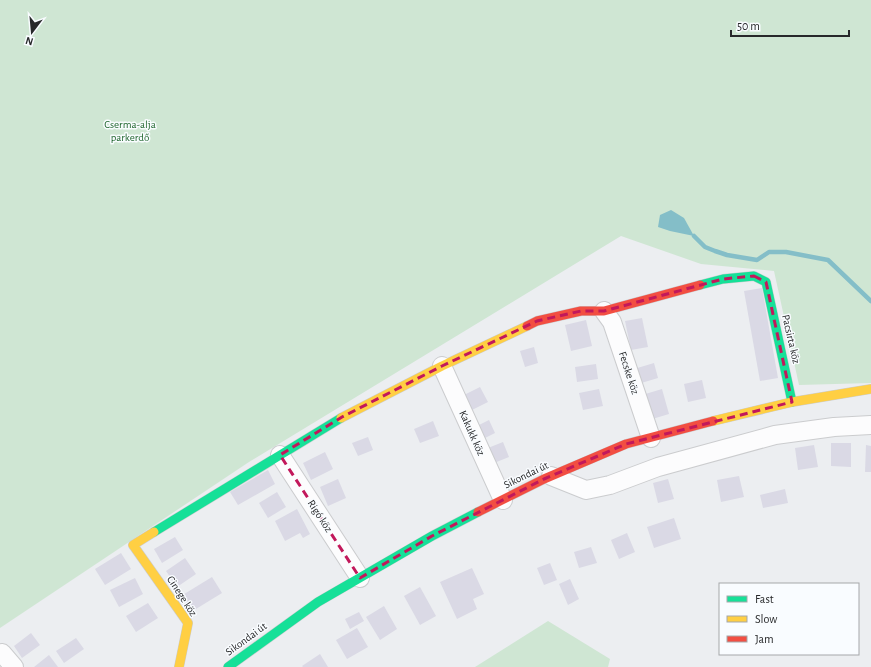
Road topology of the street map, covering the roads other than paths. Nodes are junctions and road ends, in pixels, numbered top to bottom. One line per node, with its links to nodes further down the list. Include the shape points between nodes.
1 (604, 311): 2 (street, via 581,311 537,321); 4 (street, Pacsirta köz, via 723,279 754,276 766,282); 6 (street, Fecske köz, via 612,322)
2 (442, 366): 7 (street, via 342,417); 9 (street, Kakukk köz)
3 (871, 389): 4 (street, Sikondai út)
4 (792, 402): 6 (street, Sikondai út)
5 (871, 425): 8 (street, via 775,435 586,490)
6 (651, 438): 8 (street, Sikondai út, via 626,444)
7 (280, 455): 10 (street, Rigó köz); 13 (street, Cinege köz, via 133,545 188,623)
8 (551, 476): 9 (street, Sikondai út)
9 (502, 500): 10 (street, Sikondai út, via 432,536)
10 (360, 578): 14 (street, Sikondai út, via 318,602)
11 (2, 653): 12 (street)
12 (14, 667)
13 (179, 667)
14 (228, 667)

